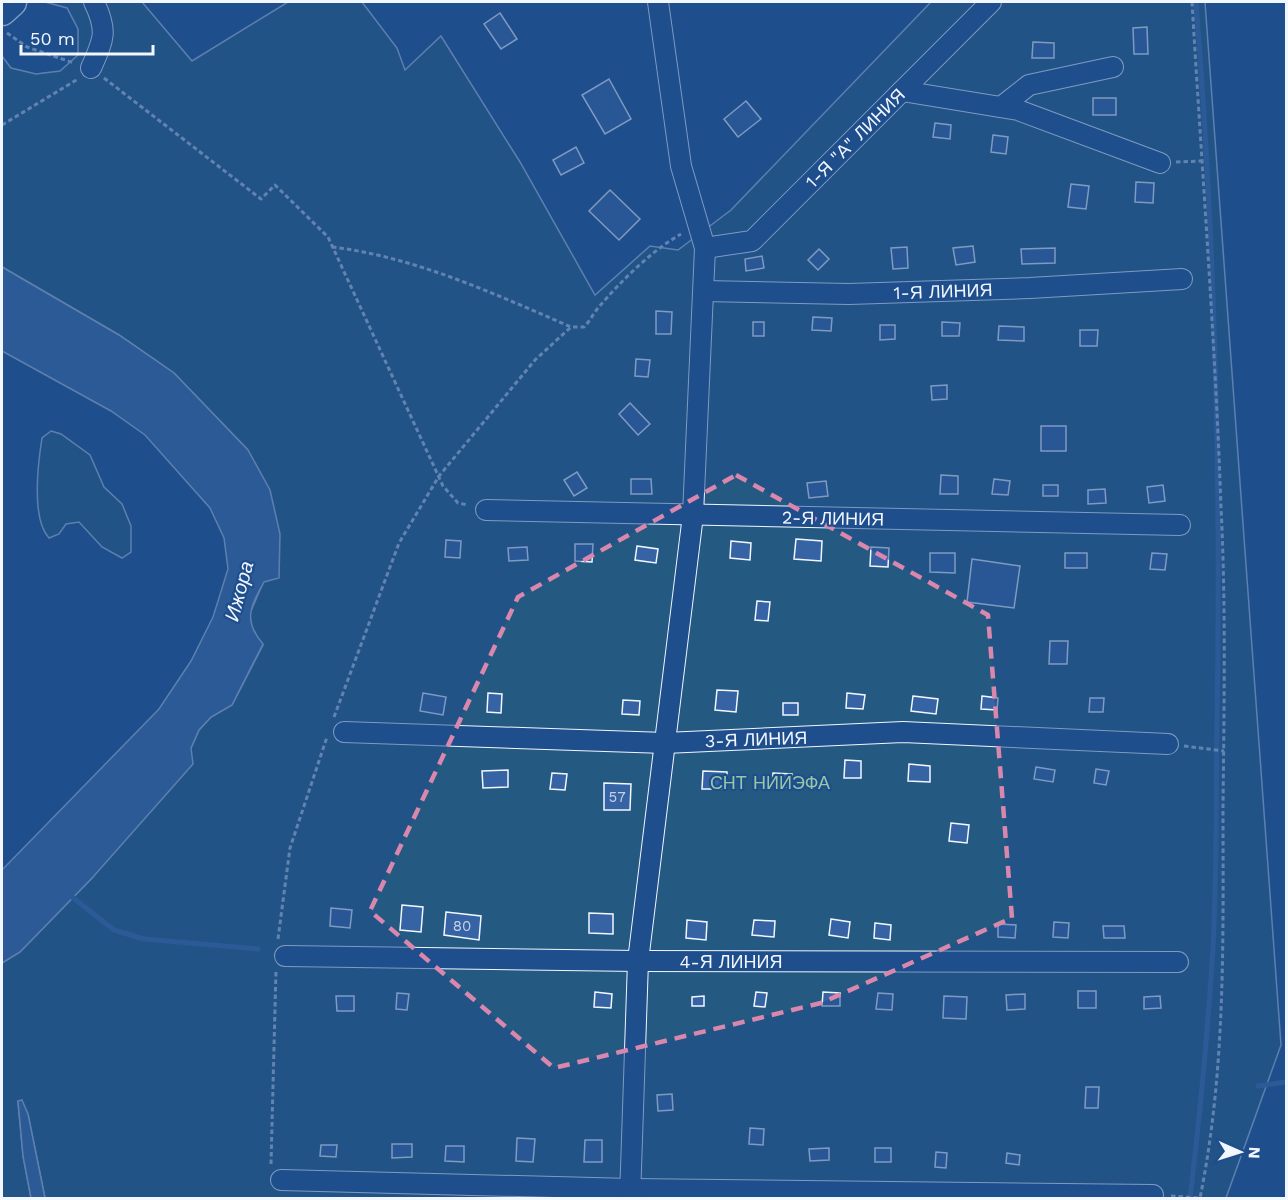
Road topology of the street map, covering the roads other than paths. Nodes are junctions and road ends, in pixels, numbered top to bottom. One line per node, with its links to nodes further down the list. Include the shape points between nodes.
1 (12, 2): 5 (highway)
2 (94, 2): 7 (street, via 105,30)
3 (658, 2): 11 (street, via 681,166)
4 (991, 2): 8 (street, 1-Я "А" ЛИНИЯ)
5 (2, 20)
6 (1113, 67): 9 (street, via 1029,85)
7 (90, 68)
8 (902, 91): 9 (street); 11 (street, 1-Я "А" ЛИНИЯ, via 752,241)
9 (1001, 107): 10 (street)
10 (1160, 163)
11 (705, 248): 13 (street)
12 (1182, 279): 13 (street, 1-Я ЛИНИЯ, via 849,294)
13 (704, 291): 15 (street)
14 (486, 510): 15 (street, 2-Я ЛИНИЯ)
15 (693, 515): 16 (street, 2-Я ЛИНИЯ); 18 (street)
16 (1180, 525)
17 (344, 732): 18 (street, 3-Я ЛИНИЯ)
18 (665, 743): 19 (street, 3-Я ЛИНИЯ, via 903,732); 21 (street)
19 (1168, 744)
20 (285, 956): 21 (street, 4-Я ЛИНИЯ)
21 (638, 961): 22 (street, 4-Я ЛИНИЯ); 24 (street)
22 (1178, 962)
23 (281, 1180): 24 (street)
24 (631, 1194): 25 (street)
25 (1154, 1194)

